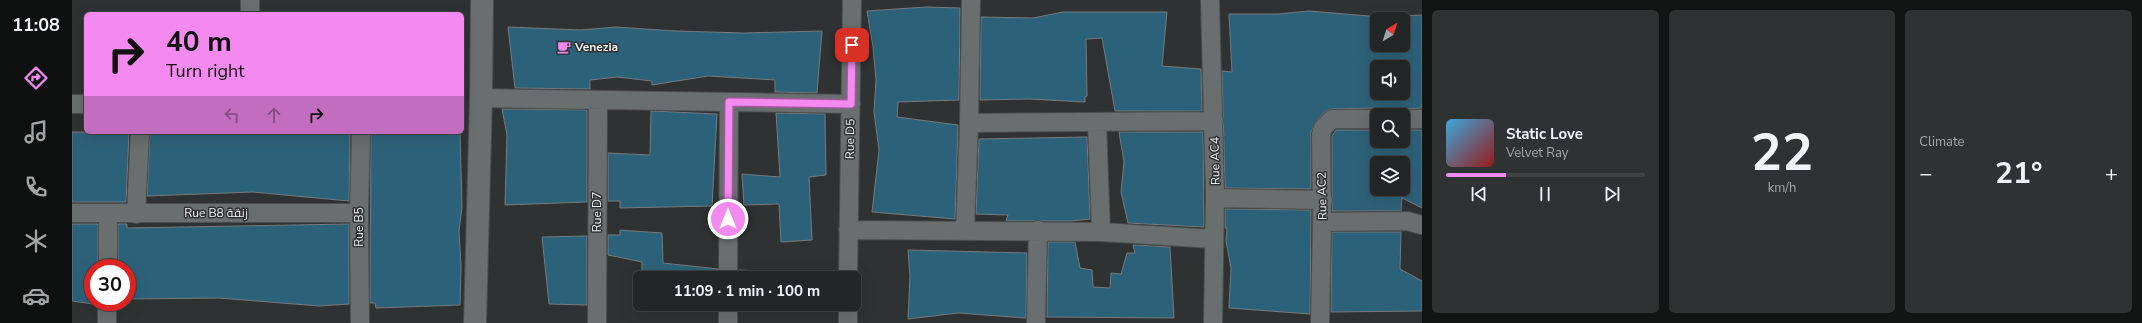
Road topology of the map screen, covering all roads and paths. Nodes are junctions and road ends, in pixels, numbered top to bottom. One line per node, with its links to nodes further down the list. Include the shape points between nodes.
1 (250, 0): 6 (street)
2 (482, 0): 7 (main road)
3 (852, 0): 12 (street, Rue D5)
4 (971, 0): 18 (street)
5 (1210, 0): 16 (street, Rue AC4)
6 (250, 12)
7 (482, 98): 8 (street); 42 (main road)
8 (598, 100): 9 (street); 43 (street, Rue D7)
9 (729, 102): 12 (street); 35 (street)
10 (72, 104): 11 (street)
11 (84, 104)
12 (851, 104): 29 (street, Rue D5)
13 (1370, 119): 22 (street, Rue AC2, via 1332,119 1323,128)
14 (1410, 119): 15 (street)
15 (1422, 119)
16 (1214, 121): 17 (street); 21 (street, Rue AC4)
17 (1097, 122): 18 (street); 32 (street)
18 (969, 124): 31 (street)
19 (140, 134): 26 (street)
20 (361, 134): 25 (street, Rue B5)
21 (1215, 198): 22 (street); 33 (street, Rue AC4)
22 (1323, 200): 27 (street, Rue AC2)
23 (72, 213): 24 (street, Rue B8 زنقة)
24 (108, 213): 26 (street, Rue B8 زنقة); 34 (street)
25 (359, 213): 26 (street, Rue B8 زنقة); 41 (street, Rue B5)
26 (136, 214)
27 (1322, 222): 28 (street, via 1407,221); 48 (street, Rue AC2)
28 (1422, 225)
29 (848, 230): 31 (street); 36 (street, Rue D5)
30 (1038, 230): 31 (street); 32 (street); 46 (street)
31 (965, 231)
32 (1101, 232): 33 (street)
33 (1214, 239): 47 (street, Rue AC4)
34 (108, 259)
35 (728, 271)
36 (848, 271)
37 (107, 311): 40 (street)
38 (728, 311): 44 (street)
39 (848, 311): 45 (street)
40 (107, 323)
41 (360, 323)
42 (475, 323)
43 (597, 323)
44 (728, 323)
45 (848, 323)
46 (1036, 323)
47 (1213, 323)
48 (1320, 323)

